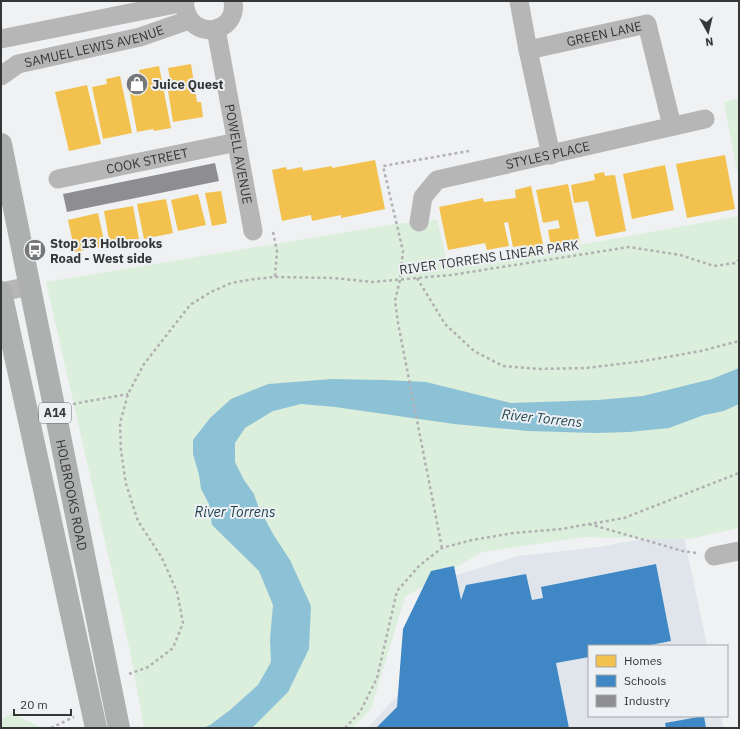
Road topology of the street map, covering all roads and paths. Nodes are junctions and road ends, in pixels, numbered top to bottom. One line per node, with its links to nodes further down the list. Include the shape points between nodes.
1 (185, 1): 4 (street); 6 (street, SAMUEL LEWIS AVENUE)
2 (233, 1): 5 (street, via 229,20)
3 (519, 1): 7 (street)
4 (189, 20): 5 (street, via 201,29); 8 (street, SAMUEL LEWIS AVENUE, via 140,37 18,64)
5 (216, 29): 11 (street, POWELL AVENUE)
6 (1, 39)
7 (528, 50): 10 (street, GREEN LANE, via 647,24); 13 (street)
8 (1, 76)
9 (705, 119): 10 (street, STYLES PLACE)
10 (672, 126): 13 (street, STYLES PLACE)
11 (236, 142): 14 (street, COOK STREET); 16 (street, POWELL AVENUE)
12 (1, 144): 20 (main road, HOLBROOKS ROAD / A14)
13 (551, 155): 15 (street, STYLES PLACE, via 437,180 423,196)
14 (58, 179)
15 (419, 222)
16 (253, 231)
17 (739, 260): 18 (path, RIVER TORRENS LINEAR PARK, via 714,266 680,255 629,247)
18 (417, 278): 19 (path, RIVER TORRENS LINEAR PARK); 22 (path, via 444,324 474,351 503,366 538,369 586,368 651,360)
19 (400, 280): 23 (path, RIVER TORRENS LINEAR PARK, via 372,282 334,278 275,277 231,283 190,305 144,364); 27 (path, via 395,301 398,323)
20 (30, 286): 21 (street); 24 (main road, HOLBROOKS ROAD / A14)
21 (1, 292): 31 (main road, HOLBROOKS ROAD / A14)
22 (739, 341)
23 (128, 394): 24 (path); 30 (path, RIVER TORRENS LINEAR PARK, via 120,423 126,484 138,521 162,558 177,592 183,623 173,648 148,667)
24 (54, 407): 30 (main road, HOLBROOKS ROAD / A14)
25 (739, 473): 26 (path, via 624,518)
26 (588, 523): 27 (path, via 561,529 472,540); 29 (path, via 683,551)
27 (442, 548): 33 (path, via 420,565 397,591 377,678 360,712)
28 (739, 551): 29 (street)
29 (714, 556)
30 (110, 682): 32 (main road, HOLBROOKS ROAD / A14)
31 (96, 728)
32 (119, 728)
33 (345, 728)

